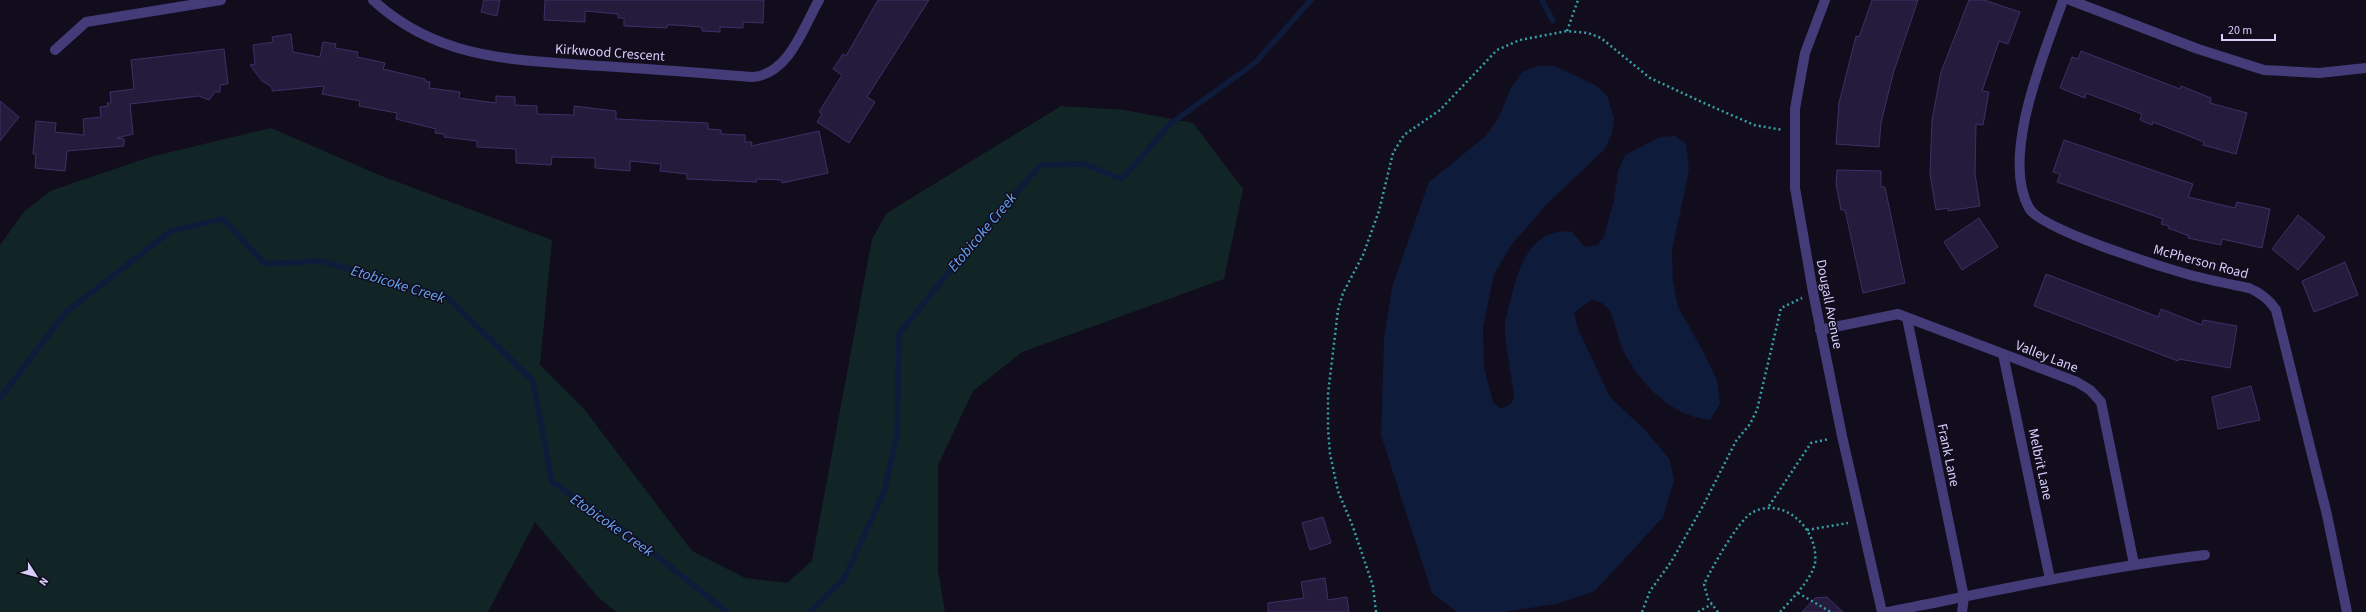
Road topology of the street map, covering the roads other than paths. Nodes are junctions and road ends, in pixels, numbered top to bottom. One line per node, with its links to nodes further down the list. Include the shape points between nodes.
1 (221, 0): 7 (street, via 86,22)
2 (373, 0): 3 (street, Kirkwood Crescent, via 397,19 438,42 482,56 753,77 763,76 780,66)
3 (819, 0)
4 (1826, 0): 10 (street, Dougall Avenue, via 1805,53 1795,109 1794,131 1795,188)
5 (2063, 0): 19 (street, McPherson Road, via 2036,73 2022,131 2022,184 2030,209 2047,223 2064,231 2163,267 2249,288 2259,292 2272,303 2276,310 2327,515)
6 (2070, 0): 8 (street, via 2198,49 2264,70 2319,73)
7 (55, 50)
8 (2366, 68)
9 (1907, 318): 10 (street, Valley Lane, via 1898,314 1889,315); 11 (street, Valley Lane); 15 (street, Frank Lane)
10 (1820, 330): 16 (street, Dougall Avenue)
11 (2003, 354): 13 (street, Valley Lane, via 2077,382 2090,390 2101,402); 14 (street, Melbrit Lane)
12 (2205, 555): 13 (street)
13 (2134, 564): 14 (street)
14 (2050, 579): 15 (street)
15 (1964, 597): 17 (street); 18 (street, Frank Lane)
16 (1882, 612)
17 (1888, 612)
18 (1962, 612)
19 (2346, 612)

